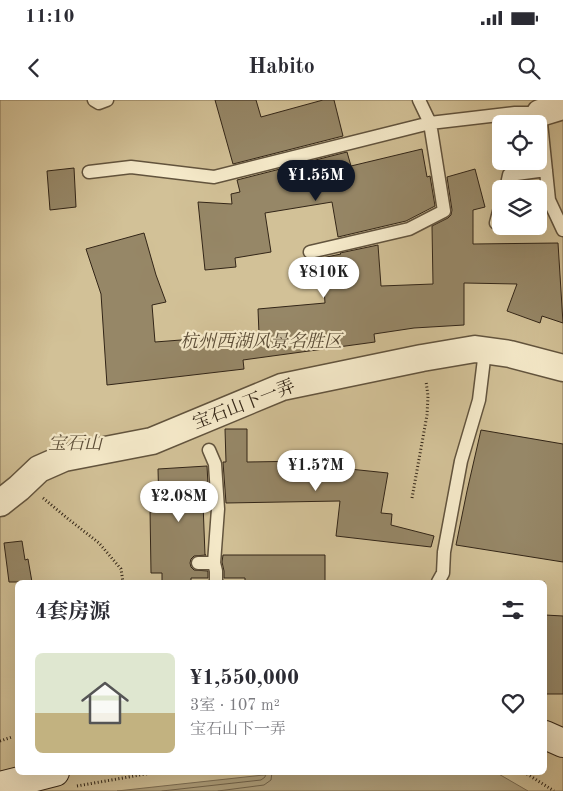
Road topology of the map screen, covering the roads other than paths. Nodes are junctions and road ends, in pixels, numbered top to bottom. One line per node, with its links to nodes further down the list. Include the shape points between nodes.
1 (94, 100): 2 (lane, via 99,103)
2 (107, 100)
3 (419, 100): 5 (lane)
4 (535, 108): 5 (lane)
5 (430, 123): 7 (lane, via 214,177 131,167); 10 (lane, via 444,211 409,229)
6 (546, 170): 8 (lane, via 509,176); 9 (lane, via 549,200)
7 (88, 172)
8 (508, 180)
9 (563, 230)
10 (310, 252)
11 (485, 351): 12 (street, 宝石山下一弄); 14 (street, 宝石山下一弄, via 476,349 422,358 282,387 152,441 64,458 39,469); 18 (lane, via 478,400 461,461)
12 (563, 368)
13 (209, 450): 16 (lane, via 216,464 218,509)
14 (0, 503)
15 (198, 563): 16 (lane)
16 (214, 563): 17 (lane)
17 (216, 580)
18 (439, 580)
19 (547, 736): 20 (main road)
20 (563, 743)
21 (63, 780): 22 (main road)
22 (0, 786)

